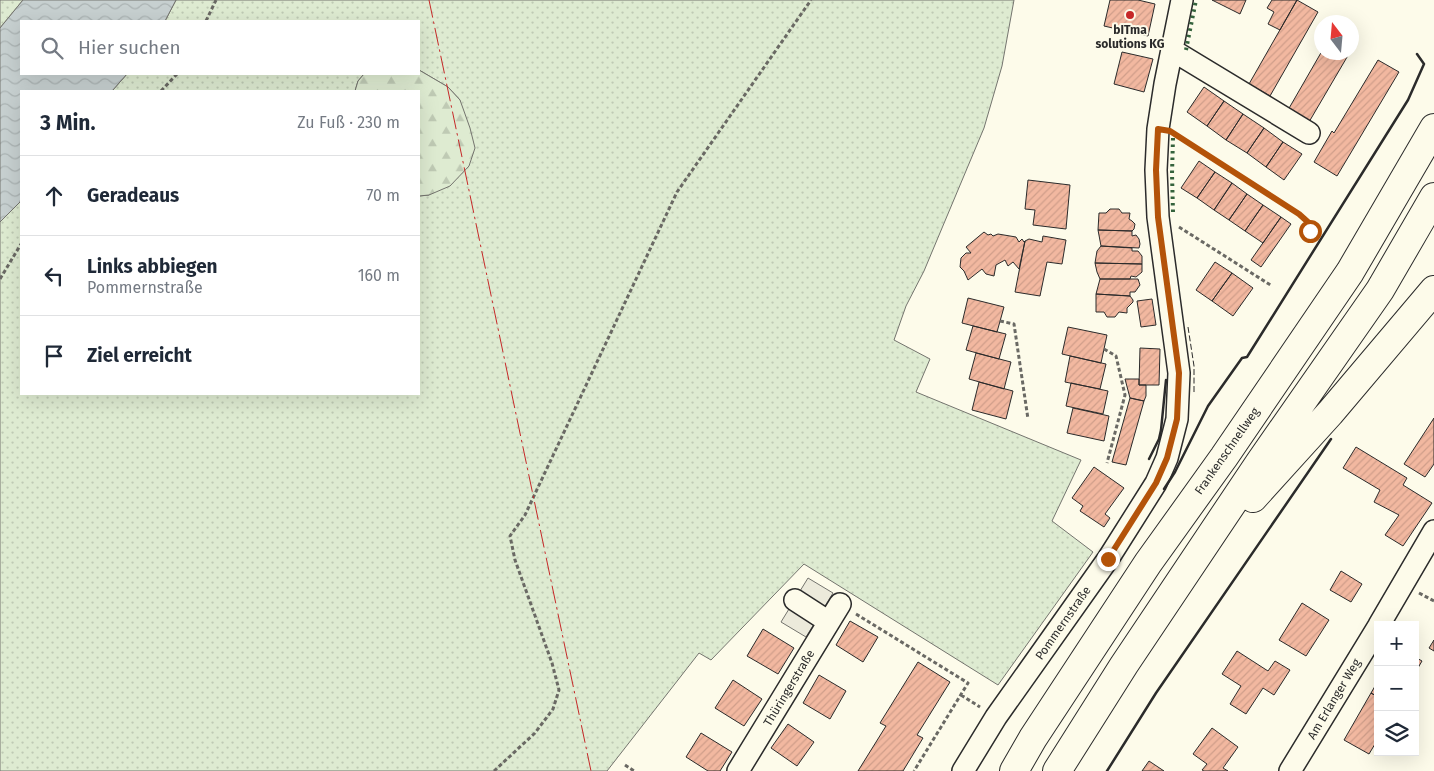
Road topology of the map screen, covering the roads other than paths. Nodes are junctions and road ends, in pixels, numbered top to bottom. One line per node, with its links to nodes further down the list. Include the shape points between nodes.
1 (1182, 0): 2 (street, Pommernstraße)
2 (1172, 50): 4 (street); 13 (street, Pommernstraße, via 1158,129 1156,170 1158,217 1179,373 1177,419 1167,458 1156,483 1108,559 996,717)
3 (1434, 128): 14 (highway, Frankenschnellweg, via 1350,272 1142,572)
4 (1309, 133)
5 (1434, 197): 8 (highway, via 1380,290)
6 (1434, 290): 8 (highway, via 1330,413)
7 (1434, 531): 10 (street, Am Erlanger Weg)
8 (1190, 568): 15 (highway)
9 (794, 600): 12 (street, Thüringerstraße, via 835,613)
10 (1381, 621)
11 (1374, 633): 16 (street, Am Erlanger Weg)
12 (738, 771)
13 (963, 771)
14 (1014, 771)
15 (1057, 771)
16 (1290, 771)

